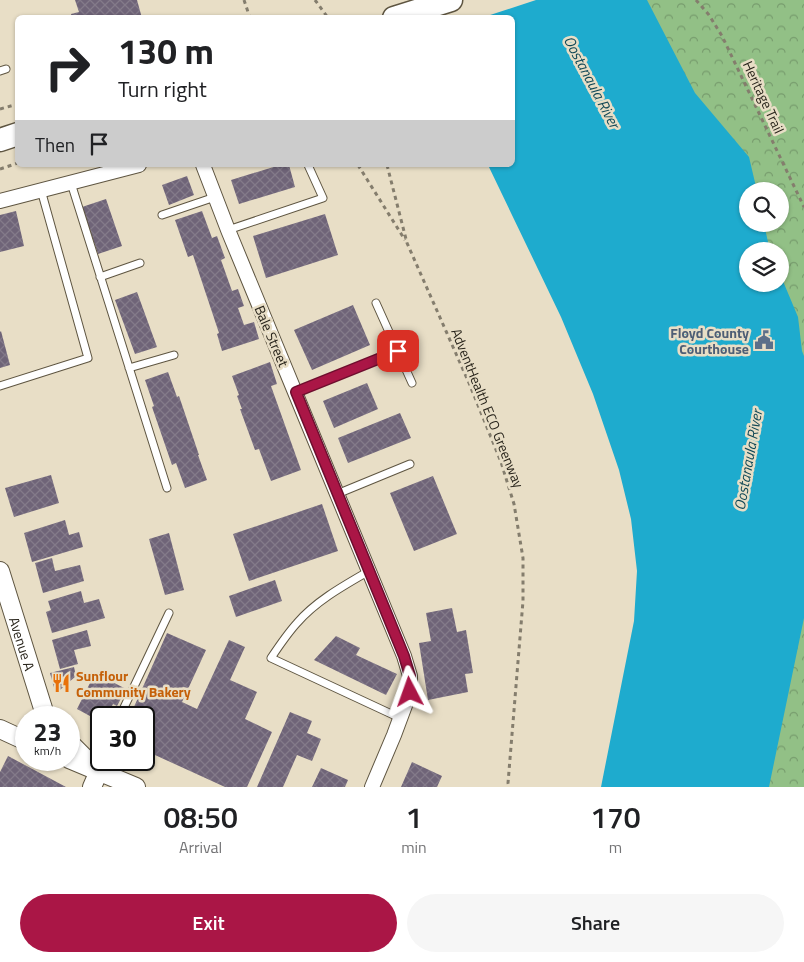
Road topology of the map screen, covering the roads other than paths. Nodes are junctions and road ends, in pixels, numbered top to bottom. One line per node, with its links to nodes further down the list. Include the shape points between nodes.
1 (450, 0): 2 (main road)
2 (403, 15)
3 (15, 135): 4 (main road)
4 (0, 140)
5 (131, 167): 8 (street)
6 (204, 167): 10 (street, Bale Street)
7 (309, 167): 13 (lane, via 323,198)
8 (71, 183): 9 (street); 15 (lane)
9 (41, 190): 11 (street); 21 (lane, via 88,358)
10 (215, 197): 12 (lane); 13 (street, Bale Street)
11 (0, 200)
12 (162, 215)
13 (228, 230): 22 (street, Bale Street)
14 (140, 263): 15 (lane)
15 (100, 277): 19 (lane)
16 (376, 303): 17 (lane)
17 (398, 351): 20 (lane); 22 (lane)
18 (174, 355): 19 (lane)
19 (129, 368): 24 (lane)
20 (412, 383)
21 (0, 386)
22 (296, 392): 25 (street, Bale Street)
23 (410, 464): 25 (lane)
24 (167, 488)
25 (337, 494): 27 (street, Bale Street)
26 (0, 571): 28 (street, Avenue A)
27 (369, 571): 32 (street, Bale Street, via 410,676 410,692); 32 (lane, via 311,609 271,658)
28 (4, 600): 30 (street, Avenue A)
29 (168, 613): 31 (lane)
30 (42, 706)
31 (125, 706)
32 (400, 718): 39 (street, Bale Street)
33 (0, 729): 34 (street)
34 (15, 736)
35 (80, 755): 37 (street)
36 (80, 764): 37 (street)
37 (97, 774): 38 (street)
38 (136, 787)
39 (372, 787)

